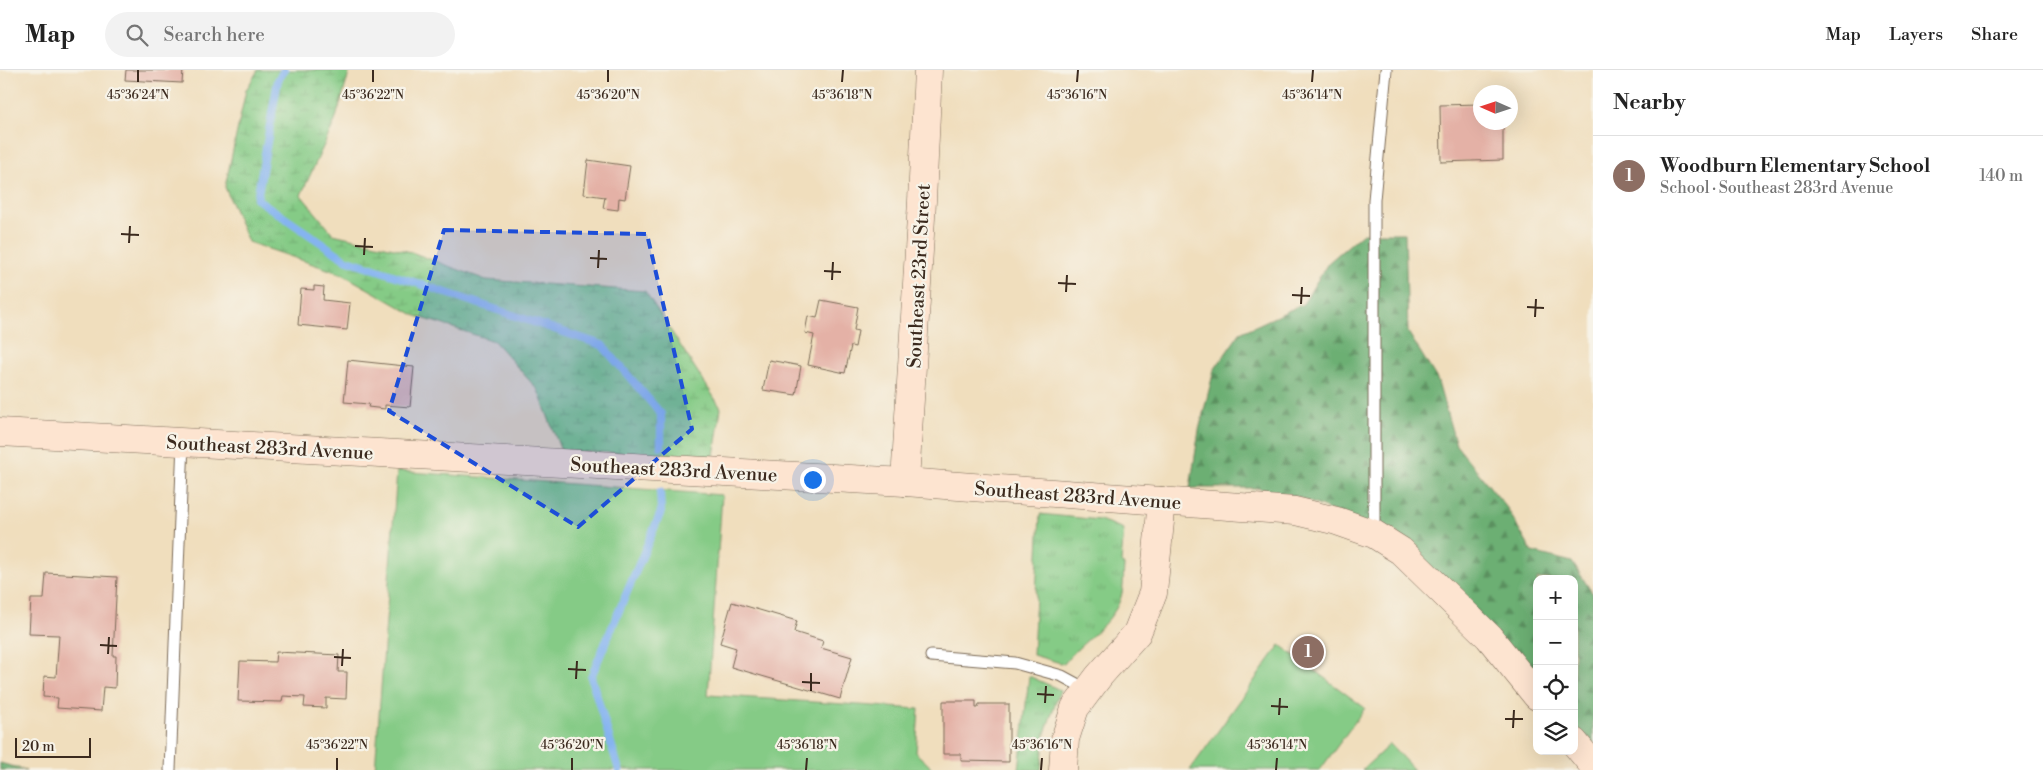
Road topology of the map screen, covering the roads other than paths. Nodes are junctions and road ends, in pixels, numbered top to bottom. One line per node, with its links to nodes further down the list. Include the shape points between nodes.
1 (928, 70): 5 (street, Southeast 23rd Street)
2 (1386, 70): 7 (lane, via 1374,200)
3 (0, 432): 4 (street, Southeast 283rd Avenue)
4 (183, 442): 5 (street, Southeast 283rd Avenue); 13 (lane)
5 (905, 482): 6 (street, Southeast 283rd Avenue)
6 (1162, 501): 7 (street, Southeast 283rd Avenue, via 1295,511); 9 (street, via 1153,593 1137,633)
7 (1374, 534): 10 (street, Southeast 283rd Avenue, via 1400,551 1434,583 1489,638)
8 (931, 656): 9 (lane, via 1015,663 1062,676)
9 (1088, 690): 14 (street, via 1075,708 1065,739)
10 (1533, 691)
11 (1578, 747): 12 (street)
12 (1593, 766)
13 (170, 770)
14 (1063, 770)

